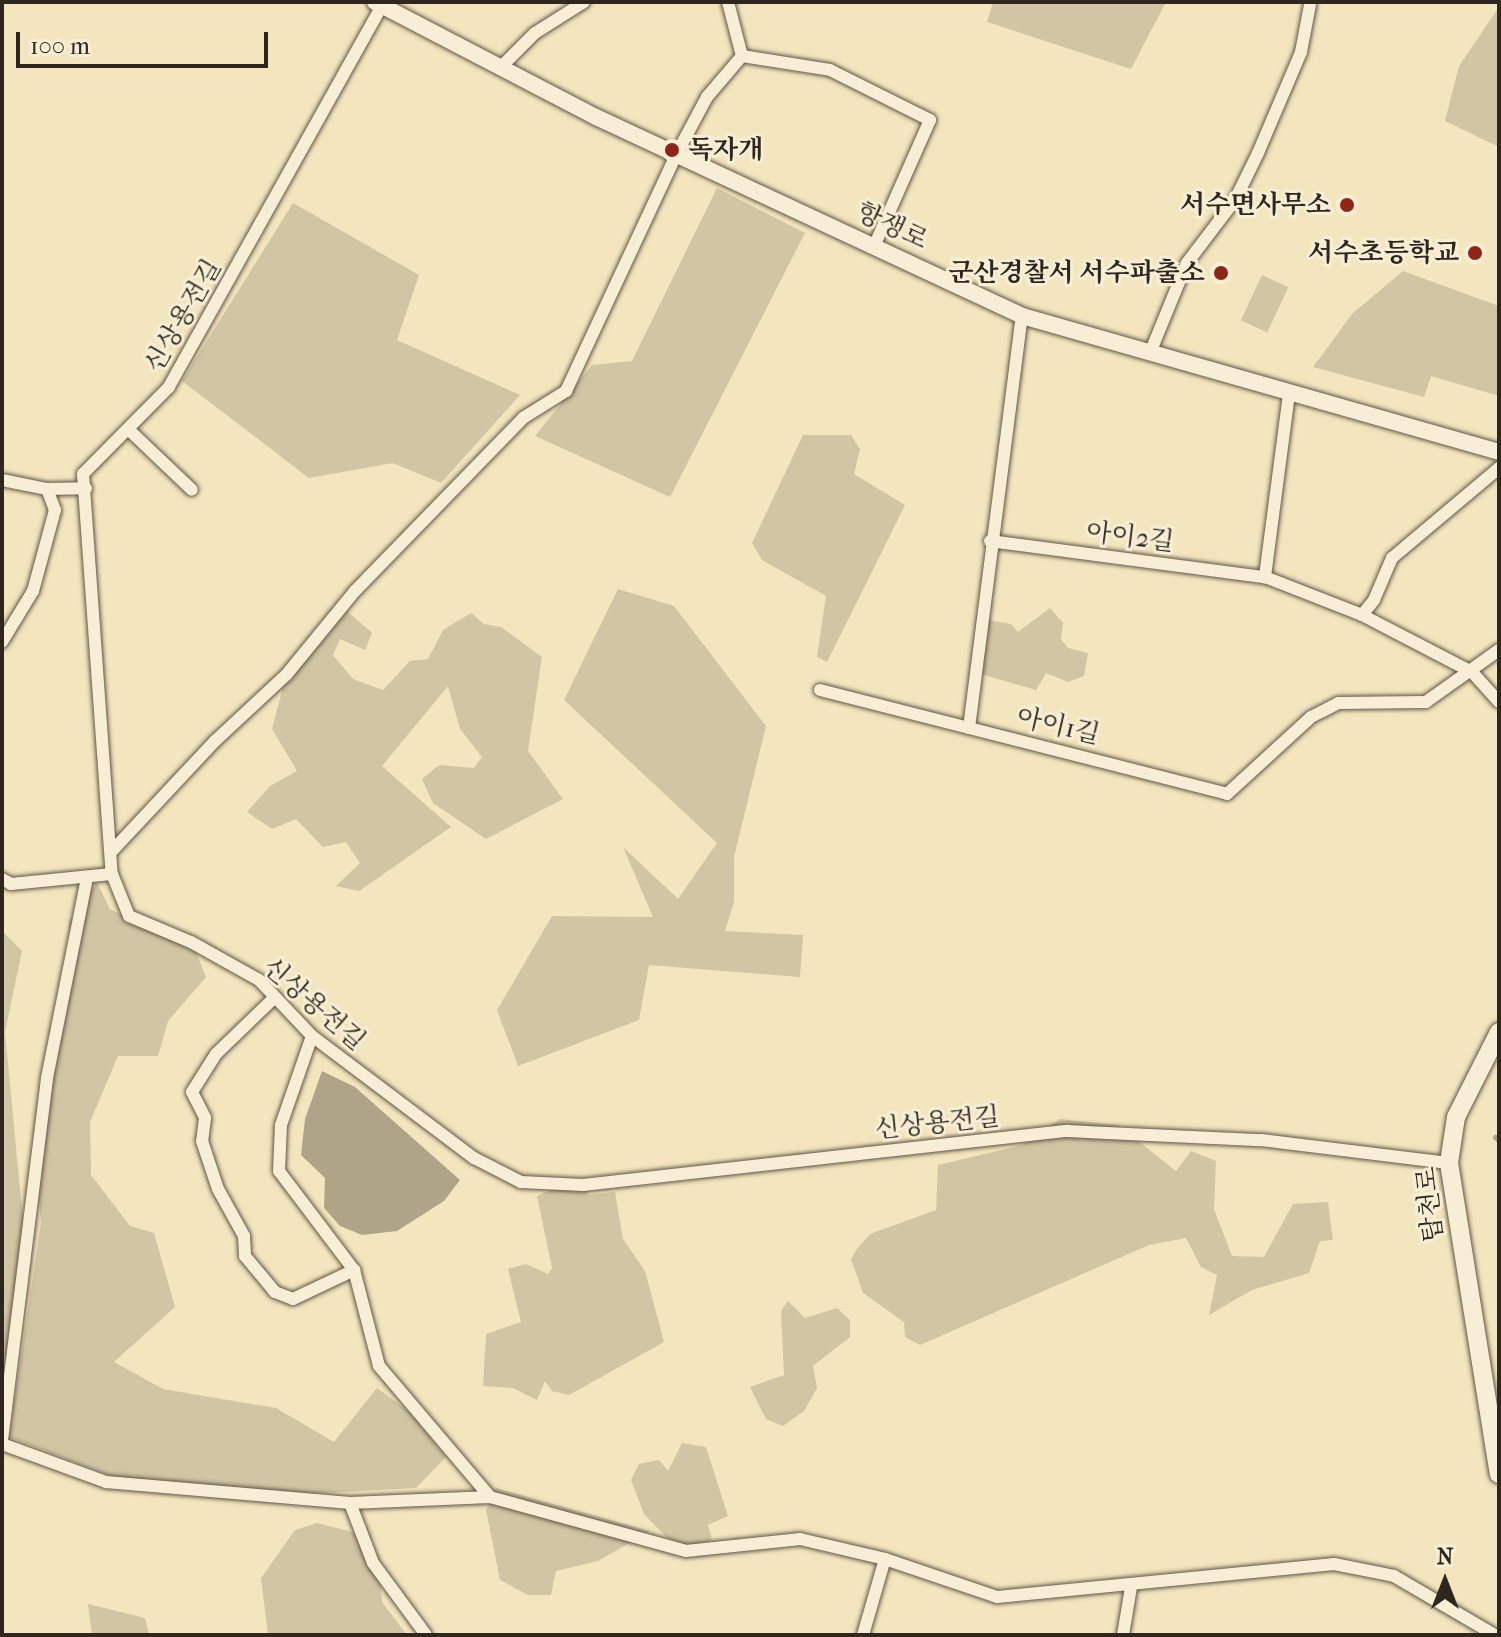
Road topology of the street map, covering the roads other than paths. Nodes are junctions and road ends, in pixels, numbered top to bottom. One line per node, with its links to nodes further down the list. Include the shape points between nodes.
1 (584, 2): 6 (street, via 535,33)
2 (728, 2): 5 (street)
3 (380, 3): 6 (street, 항쟁로); 12 (street, 신상용전길, via 169,387)
4 (1310, 5): 10 (street, via 1301,52 1258,153 1235,200 1187,263)
5 (742, 56): 7 (street, via 707,97); 8 (street, via 830,70 930,120)
6 (500, 68): 7 (street, 항쟁로)
7 (677, 153): 8 (street, 항쟁로); 28 (street, via 566,391 523,418 355,591 287,674 215,741)
8 (875, 244): 9 (street, 항쟁로)
9 (1022, 316): 10 (street, 항쟁로); 19 (street)
10 (1150, 353): 11 (street, 항쟁로)
11 (1289, 394): 13 (street, 항쟁로); 20 (street)
12 (128, 429): 16 (street, 신상용전길, via 83,474); 18 (street)
13 (1499, 452)
14 (1499, 468): 21 (street, via 1392,558)
15 (2, 480): 17 (street)
16 (86, 488): 17 (street); 28 (street, 신상용전길)
17 (47, 489): 22 (street, via 55,510 33,591)
18 (192, 490)
19 (990, 541): 20 (street, 아이2길); 27 (street)
20 (1265, 577): 21 (street, 아이2길)
21 (1362, 615): 24 (street, 아이2길)
22 (2, 642)
23 (1499, 650): 24 (street, 아이1길)
24 (1472, 672): 26 (street, 아이2길); 27 (street, 아이1길, via 1426,702 1339,703 1311,717 1227,794)
25 (820, 690): 27 (street)
26 (1499, 702)
27 (969, 728)
28 (112, 851): 29 (street, 신상용전길)
29 (112, 874): 30 (street); 32 (street, 신상용전길, via 129,916 191,942 259,980)
30 (87, 877): 31 (street, via 11,884); 37 (street, via 47,1078)
31 (2, 879)
32 (275, 997): 34 (street, 신상용전길); 36 (street, via 216,1054 192,1092 205,1118 202,1141 218,1189 244,1236 245,1256 275,1292 293,1299)
33 (1499, 1032): 35 (main road, 탑천로, via 1456,1117)
34 (312, 1036): 35 (street, 신상용전길, via 474,1158 521,1182 583,1185 1067,1131 1261,1140); 36 (street, via 281,1125 279,1171)
35 (1449, 1163): 38 (main road, 탑천로)
36 (354, 1270): 39 (street, via 379,1366)
37 (2, 1442): 40 (street, via 106,1482)
38 (1499, 1474)
39 (490, 1497): 40 (street); 41 (street, via 686,1551 800,1539)
40 (350, 1503): 43 (street, via 373,1563)
41 (885, 1559): 42 (street, via 997,1597); 44 (street)
42 (1131, 1587): 45 (street); 46 (street, via 1334,1564 1394,1576)
43 (426, 1635)
44 (863, 1635)
45 (1123, 1635)
46 (1495, 1635)

